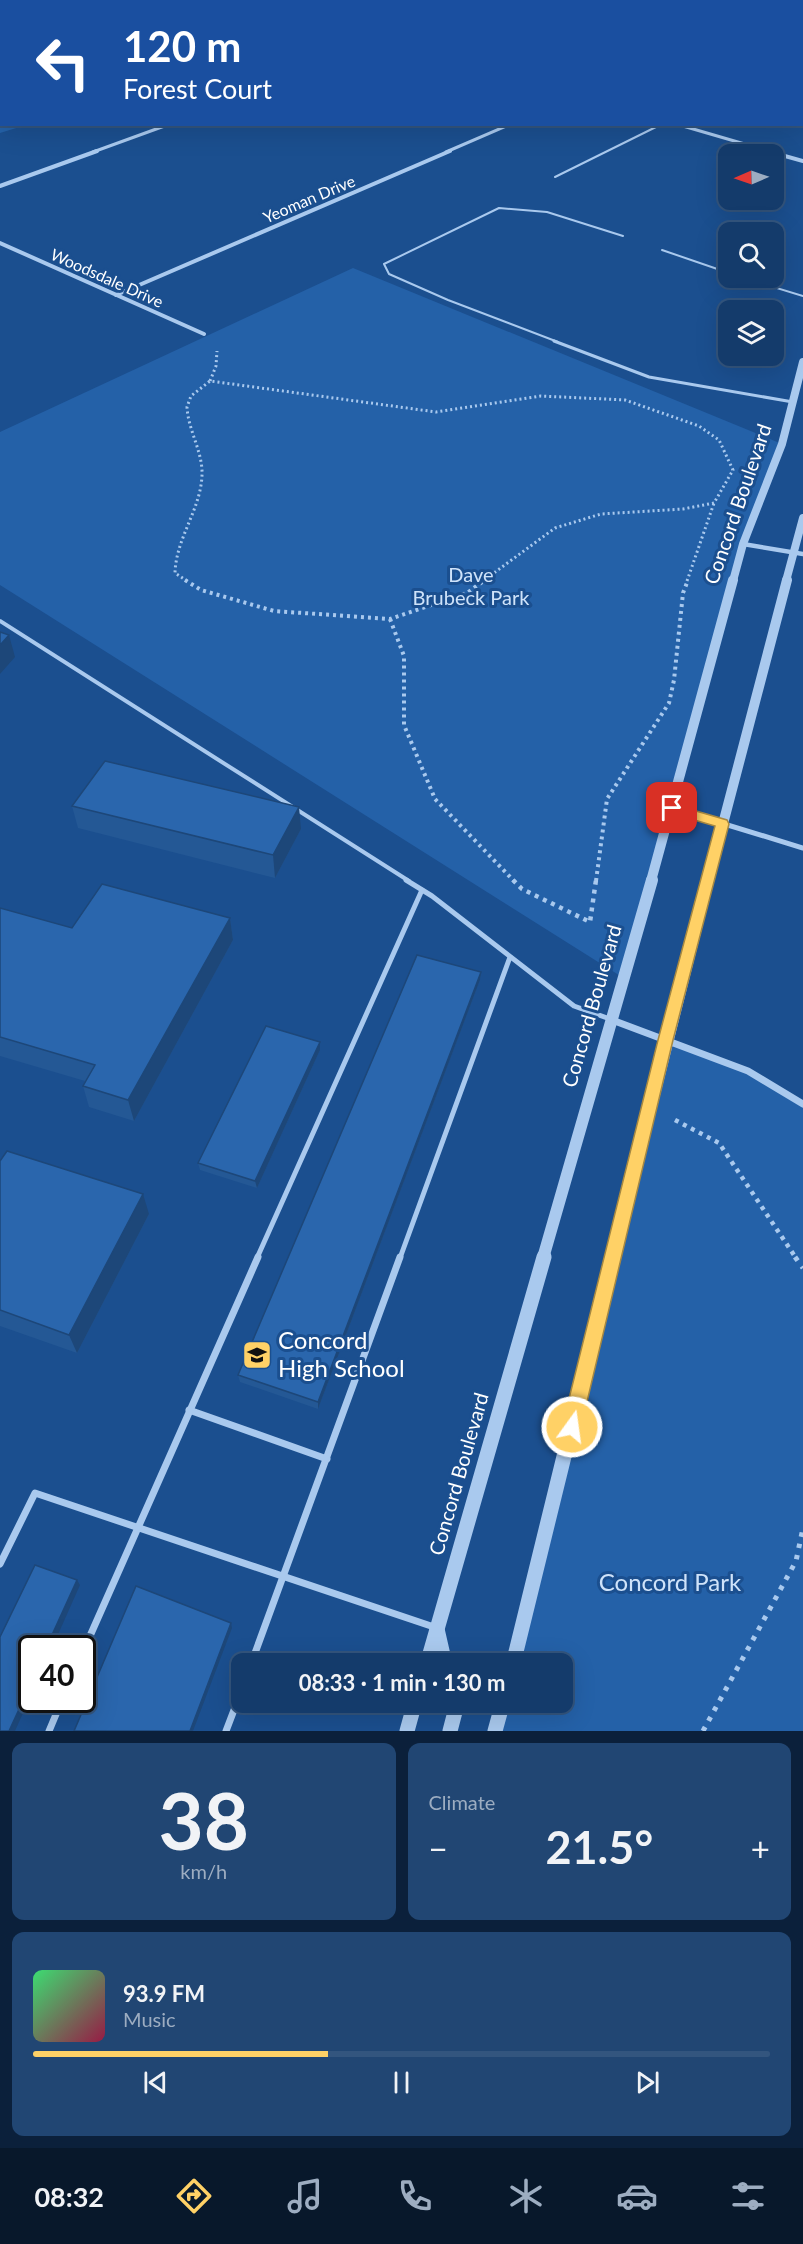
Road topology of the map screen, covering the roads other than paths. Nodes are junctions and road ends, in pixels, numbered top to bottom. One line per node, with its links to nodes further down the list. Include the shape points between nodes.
1 (165, 126): 7 (street)
2 (506, 126): 13 (street, Yeoman Drive)
3 (658, 126): 6 (lane)
4 (683, 126): 5 (street)
5 (803, 161)
6 (555, 177)
7 (0, 186)
8 (623, 236): 17 (lane, via 546,211 518,206 499,208 384,264 389,273 448,300 649,377)
9 (0, 243): 13 (street, Woodsdale Drive)
10 (662, 250): 11 (lane)
11 (718, 269)
12 (777, 288): 14 (lane)
13 (116, 295): 15 (street, Woodsdale Drive)
14 (803, 296)
15 (204, 334)
16 (803, 362): 17 (street, Concord Boulevard)
17 (793, 402): 19 (street, Concord Boulevard, via 782,444)
18 (803, 518): 20 (street)
19 (743, 544): 20 (street); 22 (street, Concord Boulevard)
20 (799, 554): 23 (street)
21 (0, 621): 25 (lane)
22 (672, 808): 23 (street); 27 (street, Concord Boulevard)
23 (722, 824): 24 (street); 28 (street)
24 (803, 848)
25 (422, 890): 26 (lane); 30 (lane)
26 (510, 957): 27 (lane, via 574,1006); 31 (lane)
27 (610, 1019): 28 (street); 35 (street, Concord Boulevard)
28 (666, 1040): 29 (street, via 748,1071); 40 (street)
29 (803, 1104)
30 (189, 1410): 31 (lane); 32 (lane)
31 (327, 1459): 34 (lane)
32 (138, 1527): 33 (lane, via 35,1492); 34 (lane); 36 (lane)
33 (0, 1564)
34 (283, 1578): 35 (lane); 37 (lane)
35 (437, 1628): 38 (street, Concord Boulevard); 39 (street)
36 (90, 1635)
37 (255, 1653)
38 (430, 1653)
39 (443, 1653)
40 (516, 1653)
41 (57, 1713): 46 (lane)
42 (233, 1713): 47 (lane)
43 (412, 1713): 48 (street)
44 (455, 1713): 49 (street)
45 (500, 1713): 50 (street)
46 (49, 1731)
47 (226, 1731)
48 (407, 1731)
49 (450, 1731)
50 (495, 1731)

